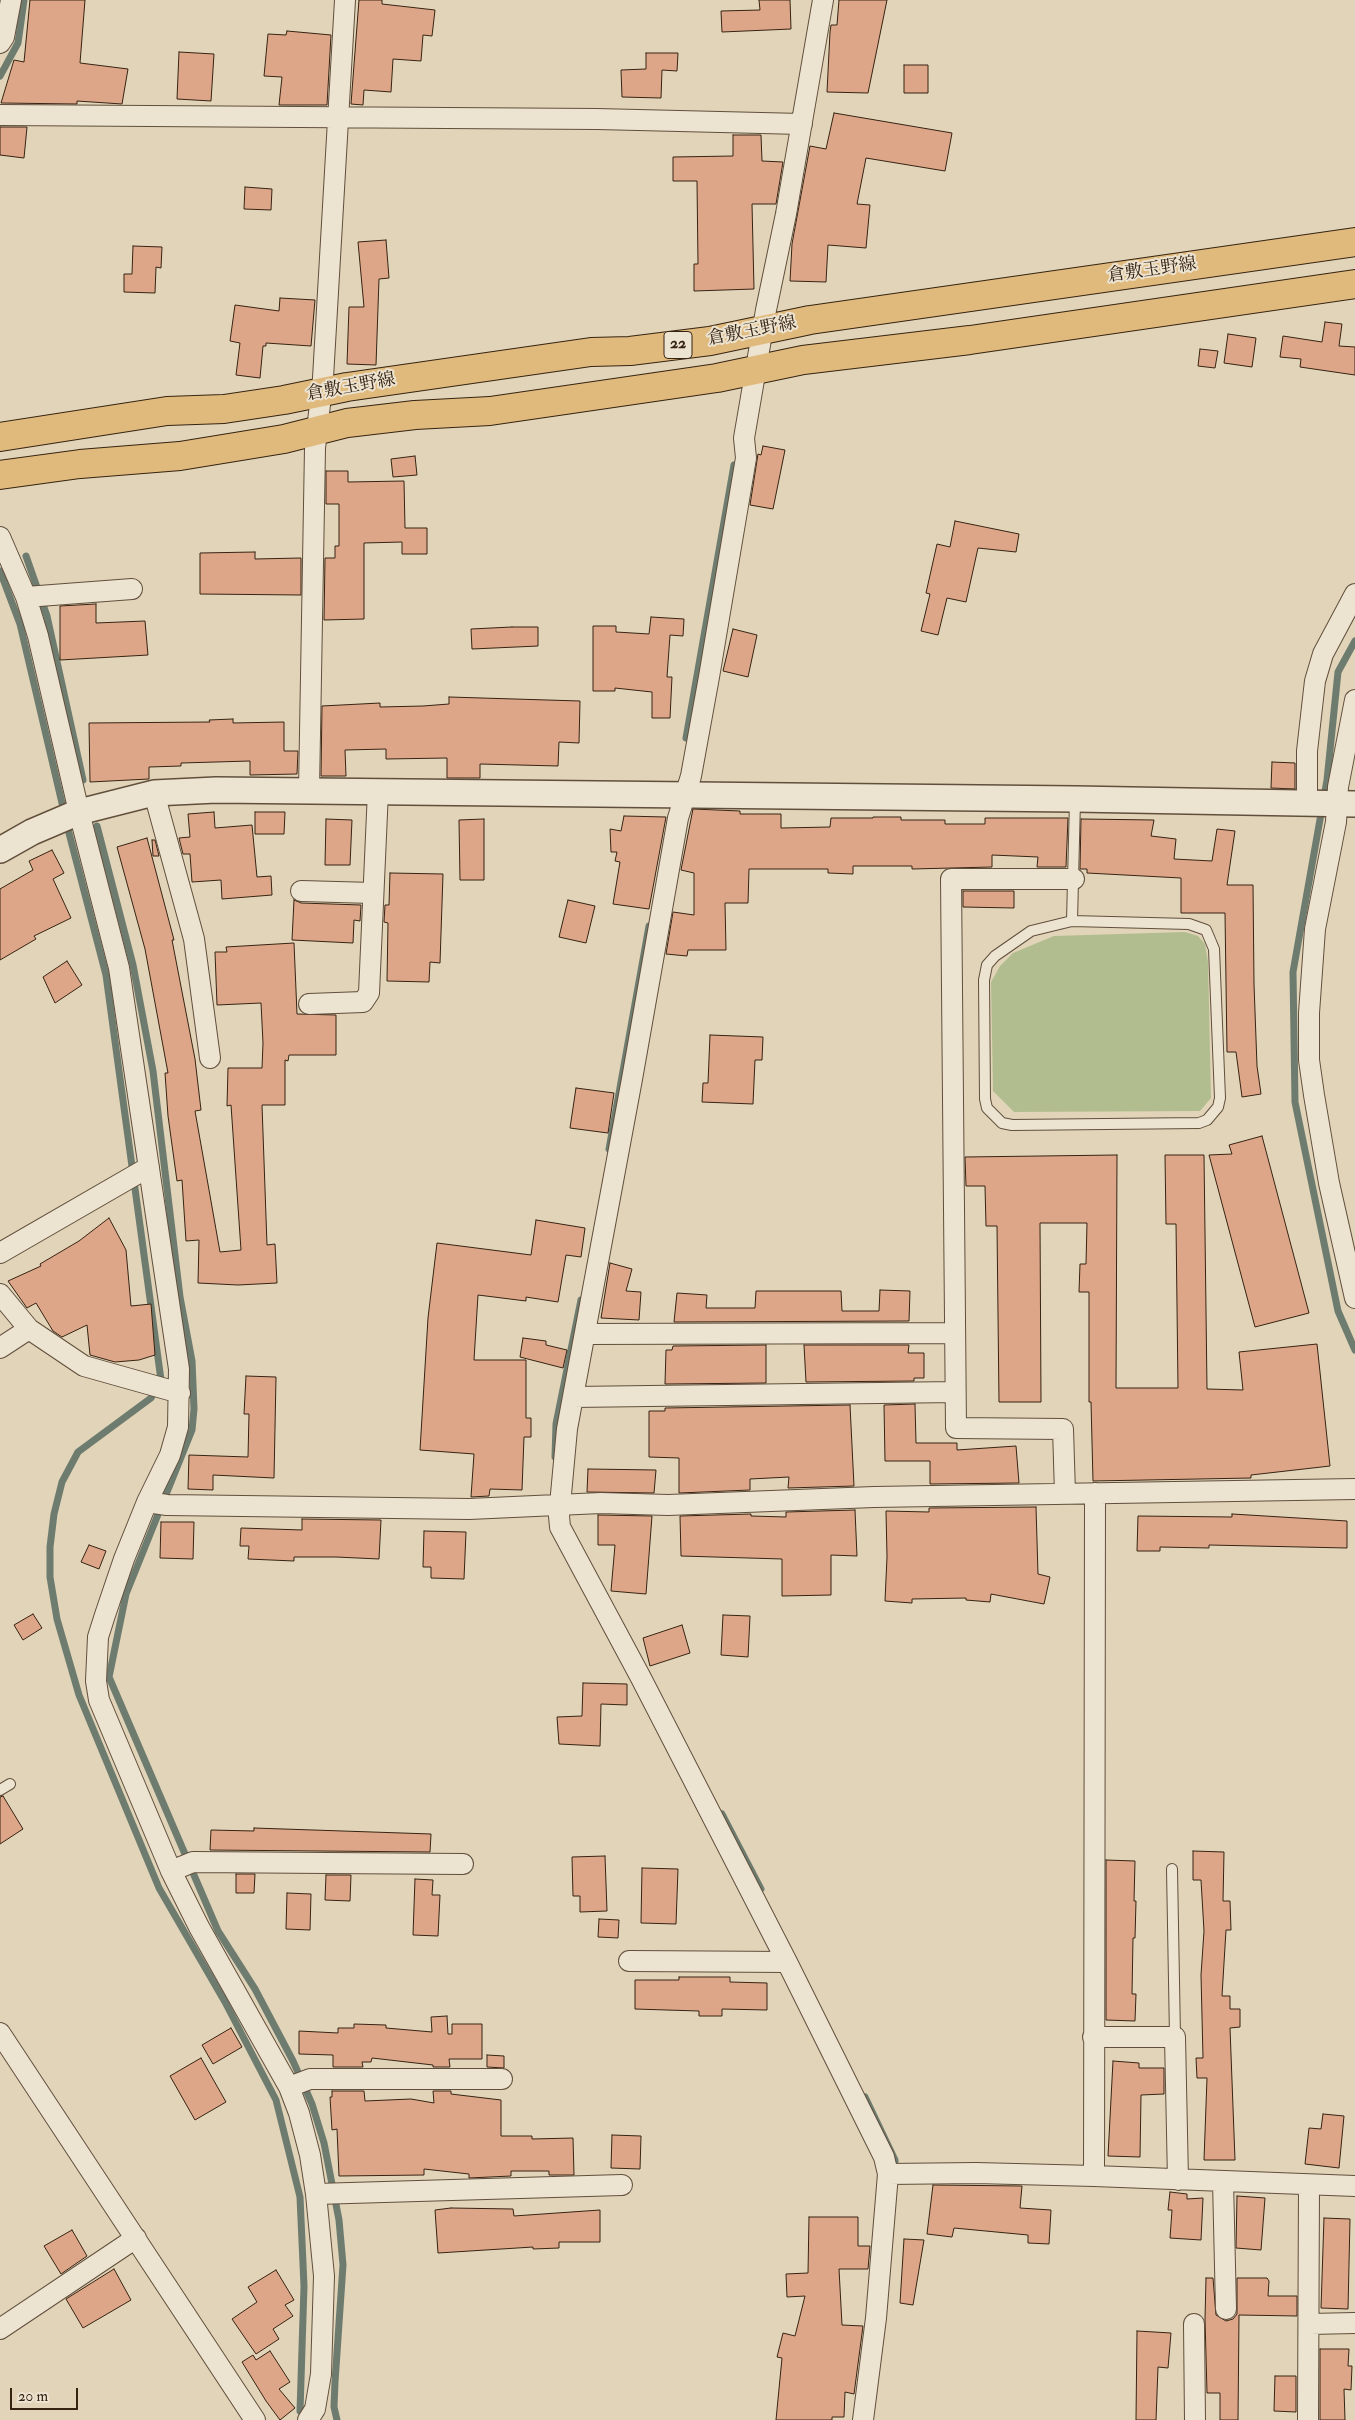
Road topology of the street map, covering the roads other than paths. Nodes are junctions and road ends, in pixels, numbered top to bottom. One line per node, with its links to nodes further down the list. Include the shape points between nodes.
1 (11, 0): 4 (street)
2 (345, 0): 6 (street)
3 (823, 0): 7 (street)
4 (0, 43)
5 (0, 115): 6 (street)
6 (337, 117): 7 (street); 12 (street)
7 (796, 124): 10 (street)
8 (1355, 242): 10 (main road, 倉敷玉野線 / 22)
9 (1355, 284): 11 (main road, 倉敷玉野線 / 22)
10 (764, 328): 11 (street); 12 (main road, 倉敷玉野線 / 22, via 710,341 630,351 591,352)
11 (757, 369): 13 (main road, 倉敷玉野線 / 22, via 717,378 490,411 415,415); 24 (street, via 744,438 746,458 711,668)
12 (322, 392): 13 (street); 14 (main road, 倉敷玉野線 / 22, via 224,409 167,411)
13 (317, 431): 15 (main road, 倉敷玉野線 / 22, via 180,456 80,464); 21 (street)
14 (0, 437)
15 (0, 475)
16 (0, 537): 19 (street)
17 (132, 590): 19 (street)
18 (1355, 594): 26 (street, via 1323,654 1315,681 1307,751)
19 (36, 596): 27 (street, via 38,636)
20 (1355, 700): 26 (street, via 1338,787)
21 (309, 790): 22 (street); 23 (street)
22 (378, 791): 24 (street); 31 (street)
23 (154, 794): 27 (street); 34 (street, via 194,939)
24 (685, 794): 25 (street); 40 (street, via 678,818)
25 (1075, 799): 26 (street); 29 (lane)
26 (1329, 803): 38 (street, via 1336,822 1322,886 1310,972 1310,1060 1329,1183)
27 (68, 816): 28 (street); 35 (street, via 119,968)
28 (0, 850)
29 (1074, 879): 32 (lane); 41 (street, via 951,878)
30 (301, 891): 31 (street)
31 (374, 893): 33 (street, via 369,993 363,1002)
32 (1072, 921): 32 (lane, via 1031,931 987,965 984,980 987,1108 1002,1123 1012,1125 1199,1123 1207,1120 1218,1107 1220,1098 1214,950 1206,930 1189,924)
33 (309, 1004)
34 (210, 1058)
35 (139, 1173): 36 (street); 43 (street, via 179,1369)
36 (0, 1253)
37 (0, 1294): 39 (street)
38 (1355, 1298)
39 (29, 1329): 42 (street); 43 (street, via 84,1366)
40 (586, 1334): 41 (street); 45 (street)
41 (954, 1334): 44 (street)
42 (0, 1348)
43 (166, 1389): 49 (street, via 178,1426)
44 (955, 1392): 45 (street); 47 (street, via 956,1428 1063,1429)
45 (572, 1397): 50 (street)
46 (1355, 1489): 48 (street)
47 (1064, 1493): 48 (street); 50 (street, via 874,1496 668,1506 601,1502)
48 (1095, 1493): 59 (street)
49 (157, 1504): 50 (street, via 469,1509); 54 (street, via 124,1559 98,1638 96,1681 99,1700)
50 (559, 1506): 57 (street, via 560,1527)
51 (10, 1784): 52 (lane)
52 (0, 1790)
53 (464, 1864): 54 (street)
54 (182, 1866): 63 (street, via 200,1928)
55 (1172, 1869): 60 (lane)
56 (629, 1962): 57 (street)
57 (787, 1962): 64 (street)
58 (0, 2033): 61 (street)
59 (1093, 2037): 60 (street); 65 (street)
60 (1175, 2037): 66 (street)
61 (6, 2053): 72 (street)
62 (502, 2079): 63 (street)
63 (299, 2083): 71 (street, via 306,2138)
64 (893, 2174): 65 (street); 80 (street)
65 (1094, 2176): 66 (street)
66 (1178, 2180): 67 (street)
67 (1223, 2181): 69 (street); 73 (street)
68 (622, 2185): 71 (street)
69 (1309, 2186): 70 (street); 76 (street)
70 (1355, 2186)
71 (329, 2194): 78 (street, via 321,2374)
72 (136, 2238): 77 (street); 79 (street)
73 (1226, 2309)
74 (1355, 2323): 76 (street)
75 (1194, 2324): 81 (street)
76 (1310, 2324): 82 (street)
77 (0, 2329)
78 (313, 2416)
79 (255, 2420)
80 (863, 2420)
81 (1195, 2420)
82 (1308, 2420)

